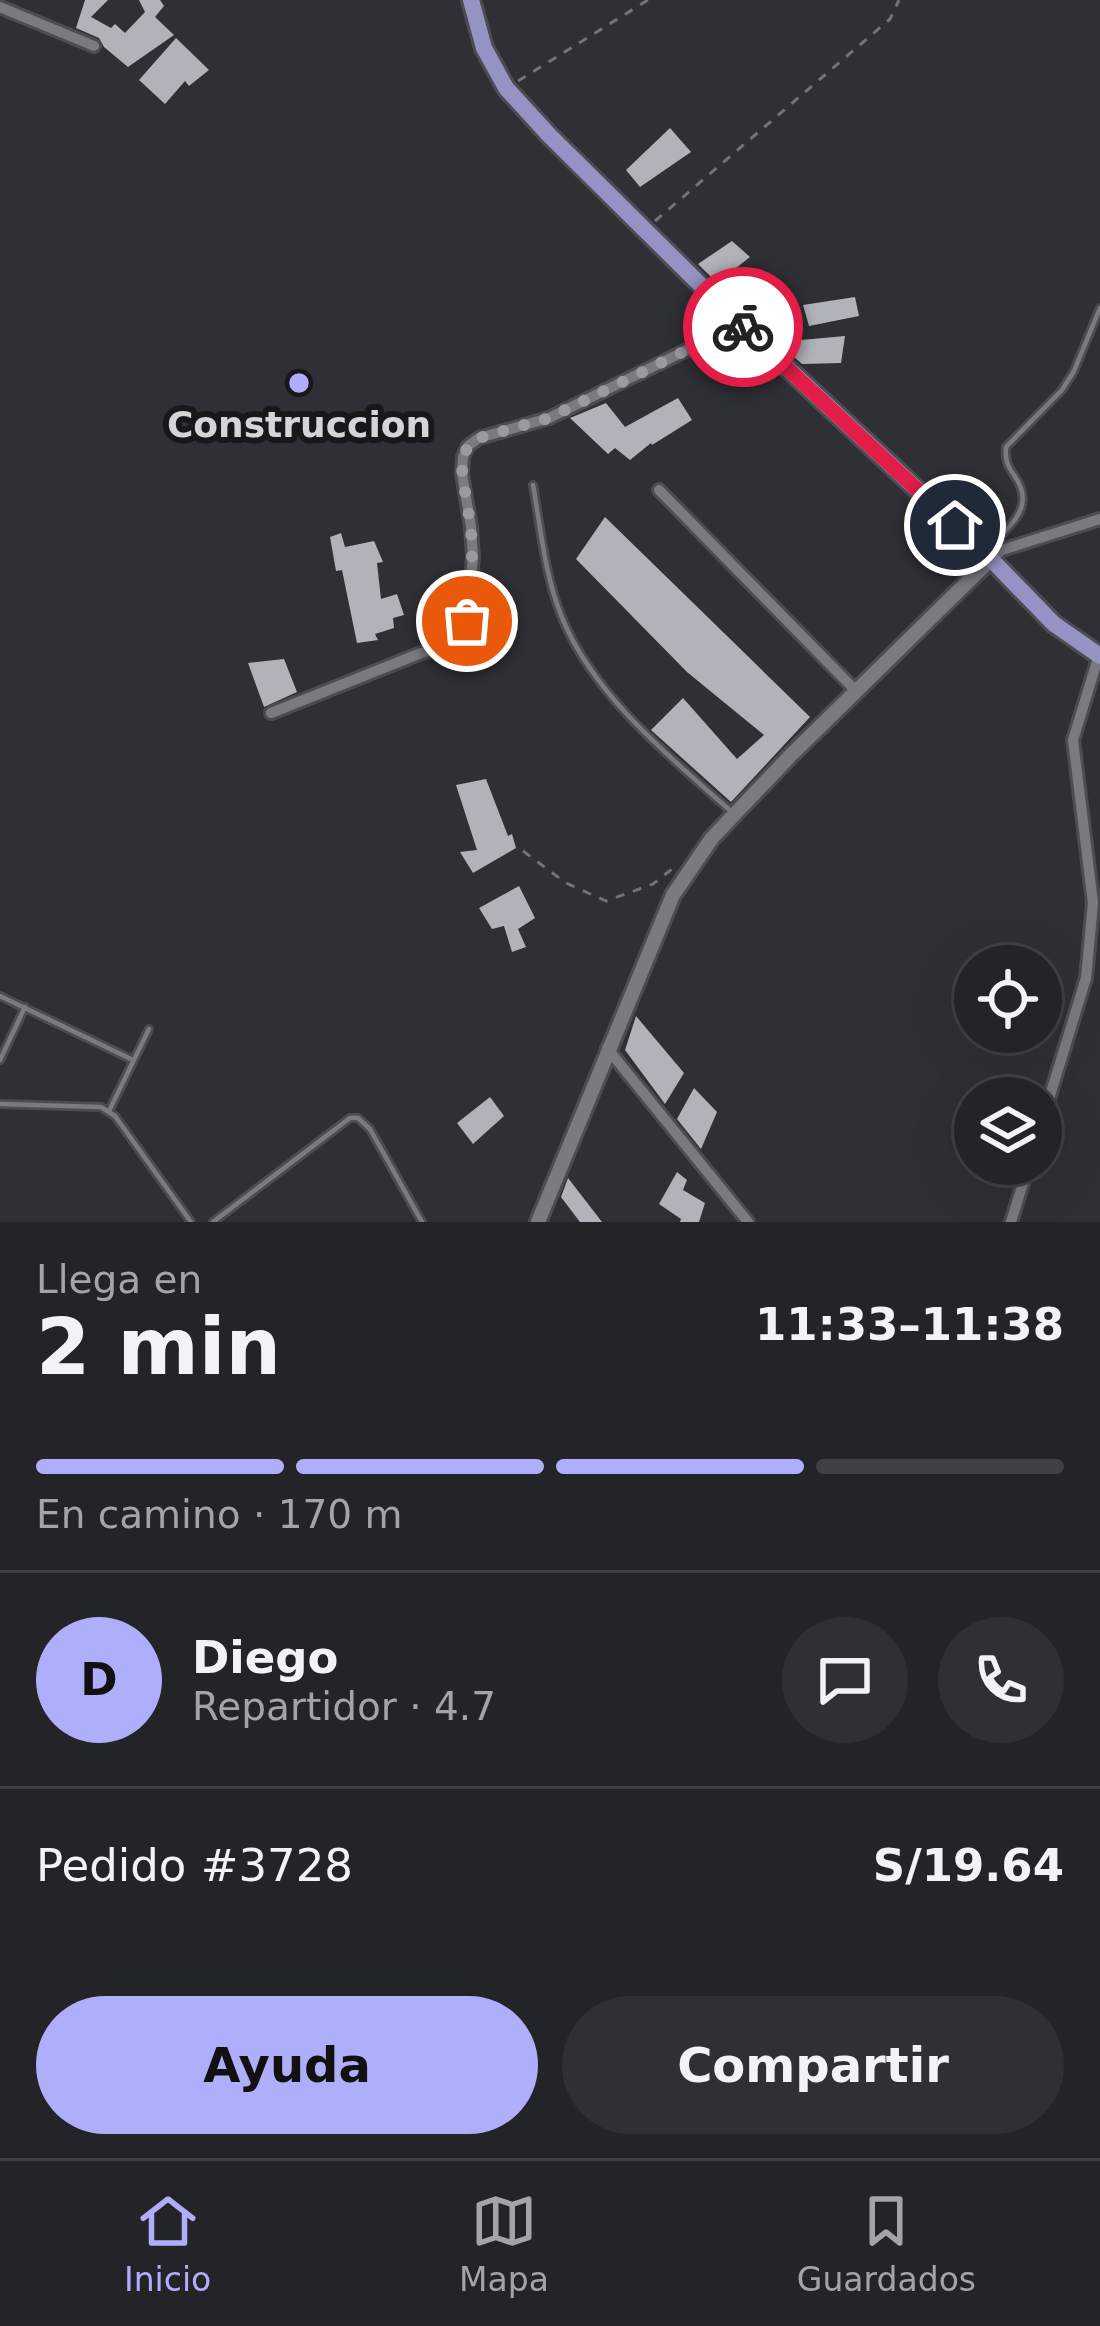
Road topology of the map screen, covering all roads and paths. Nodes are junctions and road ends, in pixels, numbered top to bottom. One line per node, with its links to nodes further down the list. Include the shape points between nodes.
1 (471, 0): 6 (main road)
2 (647, 0): 6 (path)
3 (899, 0): 7 (path, via 890,19)
4 (0, 7): 5 (street)
5 (94, 46)
6 (506, 88): 7 (main road)
7 (645, 230): 9 (main road)
8 (1100, 308): 13 (lane, via 1062,390 1006,448 1026,499)
9 (734, 319): 13 (main road); 16 (street, via 549,418 468,446 462,474 472,557 459,638)
10 (533, 485): 17 (lane, via 563,620 586,663 646,735)
11 (659, 490): 15 (street)
12 (1100, 519): 13 (street)
13 (988, 556): 14 (main road, via 1054,624); 15 (street)
14 (1099, 656): 20 (street, via 1073,740)
15 (857, 692): 17 (street)
16 (271, 712)
17 (734, 813): 24 (street, via 673,895)
18 (523, 851): 19 (path, via 606,901 653,884)
19 (682, 861)
20 (1096, 904): 27 (street, via 1086,978)
21 (0, 996): 22 (lane)
22 (25, 1007): 25 (lane); 26 (lane)
23 (149, 1029): 26 (lane)
24 (608, 1048): 34 (street); 35 (street)
25 (0, 1060)
26 (133, 1060): 29 (lane)
27 (1056, 1077)
28 (0, 1104): 29 (lane)
29 (109, 1112): 31 (lane)
30 (1022, 1185): 36 (street)
31 (191, 1222)
32 (213, 1222): 33 (lane, via 341,1122 358,1118)
33 (422, 1222)
34 (538, 1222)
35 (748, 1222)
36 (1011, 1222)

